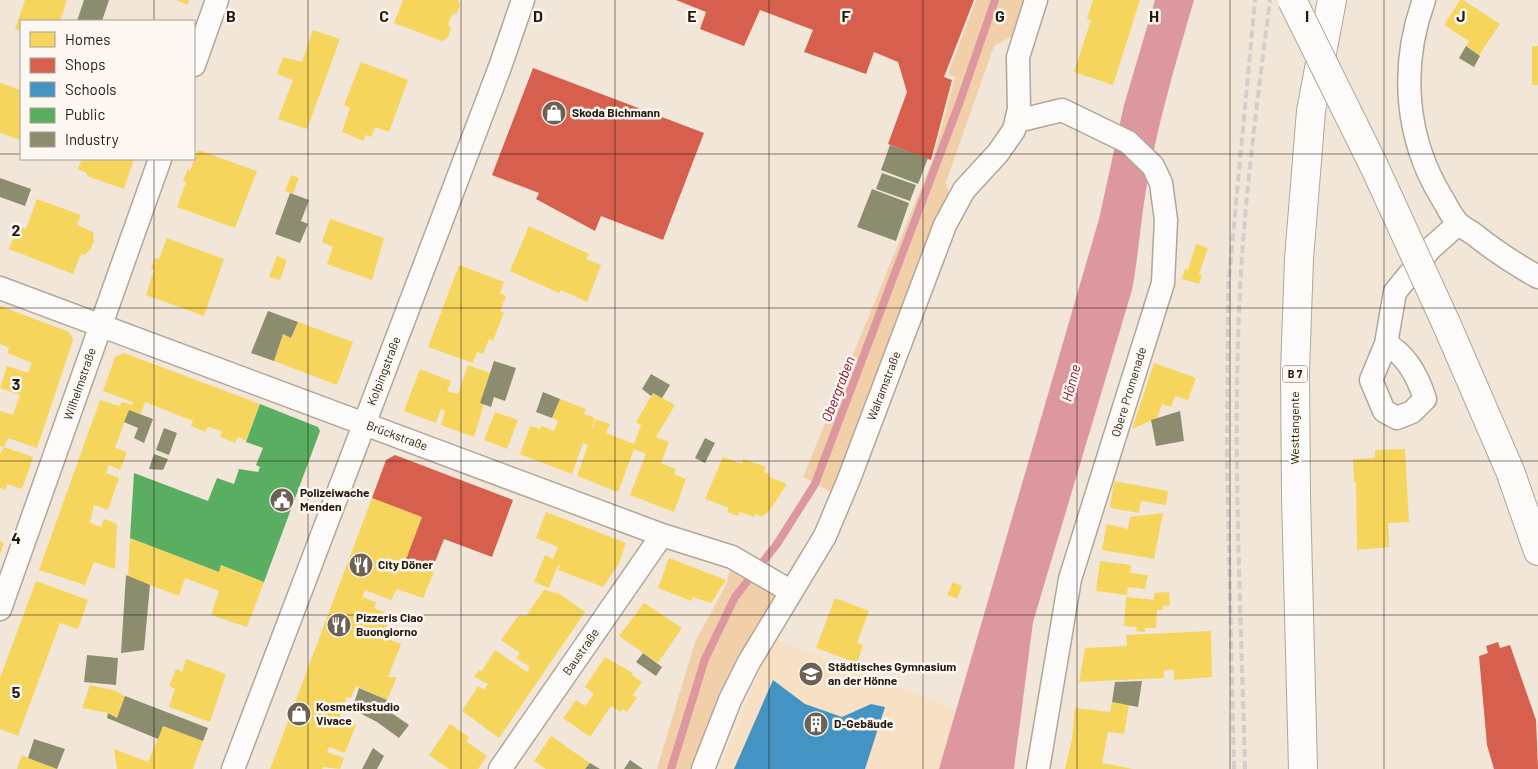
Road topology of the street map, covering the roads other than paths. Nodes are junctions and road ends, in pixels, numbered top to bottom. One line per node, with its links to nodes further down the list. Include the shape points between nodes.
1 (217, 0): 7 (street)
2 (523, 0): 15 (street, Kolpingstraße)
3 (1036, 0): 8 (street, Walramstraße, via 1018,57)
4 (1292, 0): 17 (main road, bridge, via 1374,166 1446,323 1510,470)
5 (1332, 0): 24 (main road, Westtangente / B 7, via 1311,112 1295,371)
6 (1424, 0): 10 (street, via 1410,54 1408,88 1411,118 1435,186)
7 (195, 61)
8 (1017, 121): 18 (street, Walramstraße, via 1008,140 972,178 951,212 825,536); 23 (street, Obere Promenade, via 1062,110 1113,134 1143,154 1154,166 1161,183 1166,220 1163,283 1070,579)
9 (160, 160): 13 (street, Wilhelmstraße)
10 (1458, 224): 11 (street, via 1494,251); 14 (street, via 1430,249 1395,292)
11 (1538, 277)
12 (0, 288): 13 (street, Brückstraße)
13 (100, 326): 15 (street, Brückstraße); 19 (street, Wilhelmstraße)
14 (1386, 344)
15 (364, 424): 16 (street, Brückstraße); 20 (street, Kolpingstraße)
16 (662, 535): 18 (street, Brückstraße, via 732,557); 21 (street, Baustraße)
17 (1537, 543)
18 (790, 591): 22 (street, Walramstraße, via 730,700)
19 (0, 608)
20 (233, 769)
21 (500, 769)
22 (703, 769)
23 (1038, 769)
24 (1303, 769)

